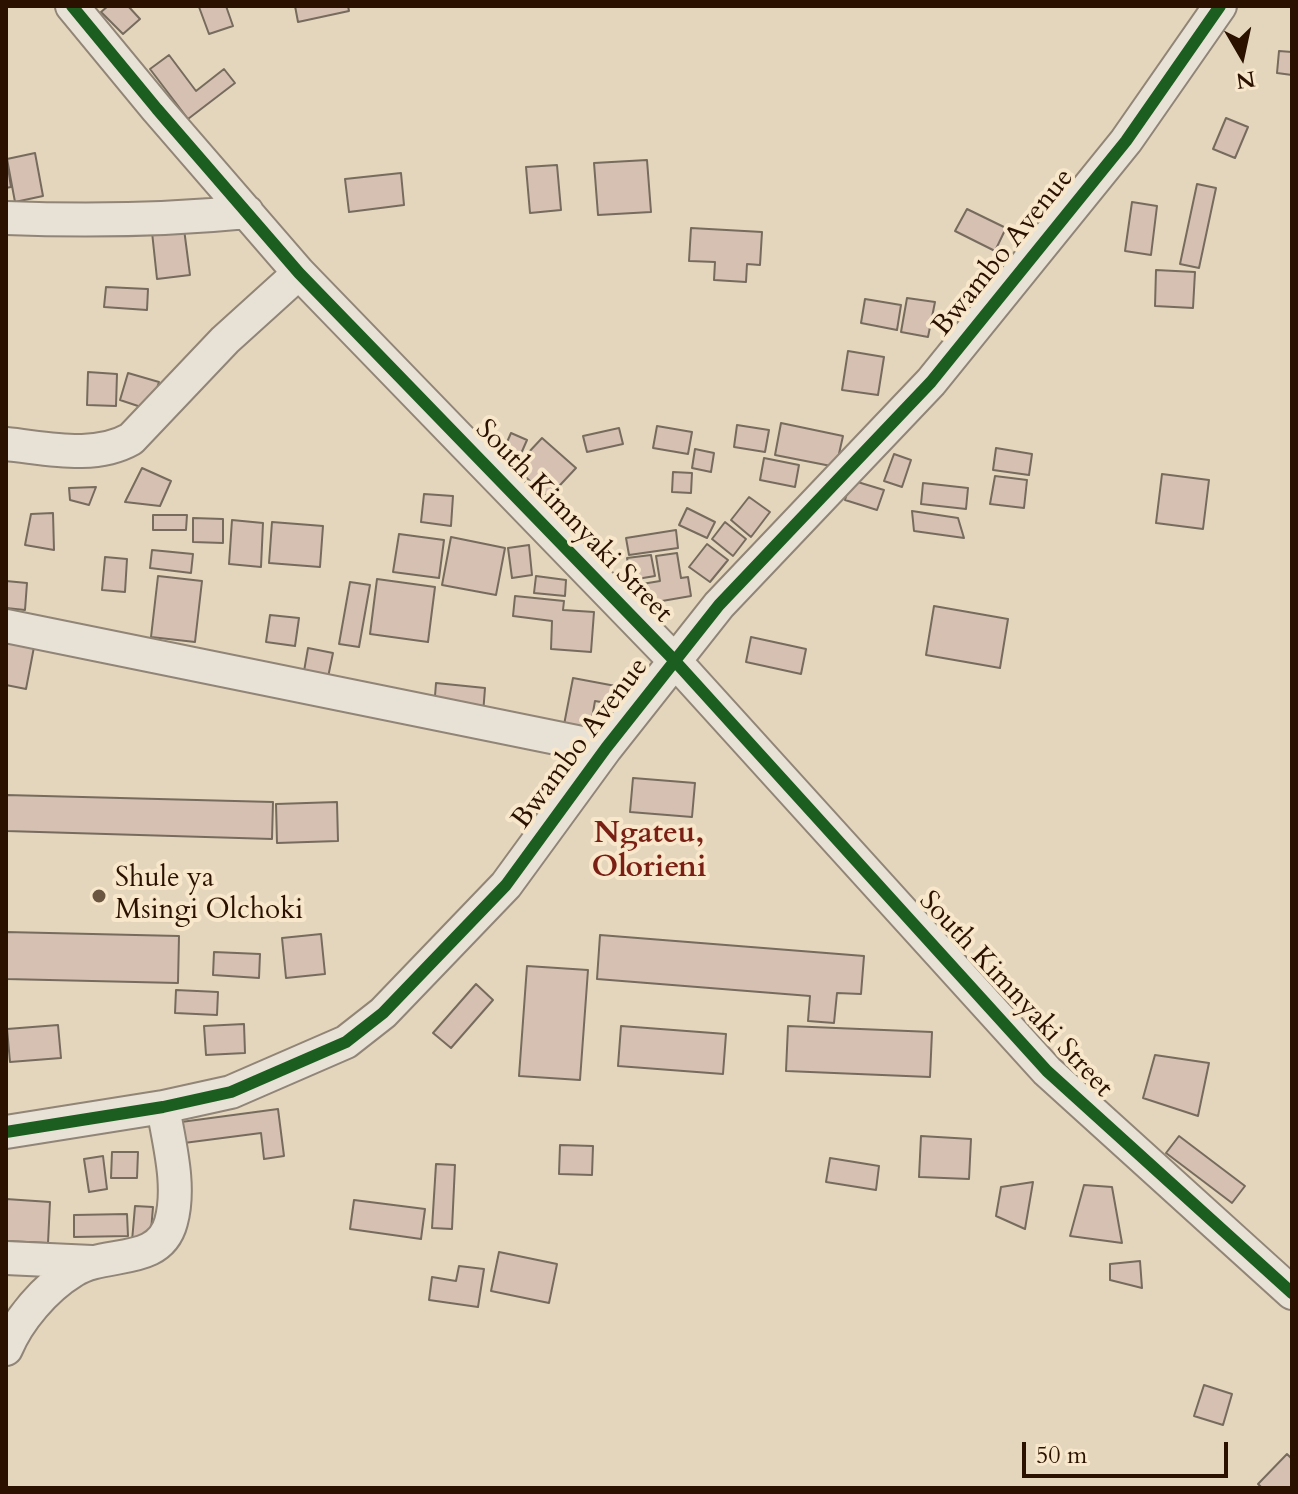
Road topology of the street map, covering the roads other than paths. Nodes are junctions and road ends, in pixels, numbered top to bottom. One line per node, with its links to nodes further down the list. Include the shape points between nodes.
1 (72, 6): 3 (street, South Kimnyaki Street)
2 (1220, 6): 8 (street, Bwambo Avenue, via 1126,141 931,382 719,605)
3 (247, 212): 4 (street, via 146,219); 5 (street, South Kimnyaki Street)
4 (6, 218)
5 (299, 273): 6 (street, via 225,340 131,439 98,451); 8 (street, South Kimnyaki Street)
6 (6, 444)
7 (6, 626): 9 (street)
8 (674, 660): 9 (street, Bwambo Avenue); 14 (street, South Kimnyaki Street, via 1047,1071)
9 (606, 748): 10 (street, Bwambo Avenue, via 506,885 383,1013 346,1042 231,1092)
10 (163, 1107): 11 (street, Bwambo Avenue); 13 (street, via 173,1166 171,1223 161,1242 146,1253)
11 (6, 1132)
12 (6, 1258): 13 (street)
13 (92, 1262): 15 (street, via 73,1270 35,1305)
14 (1292, 1293)
15 (6, 1349)

